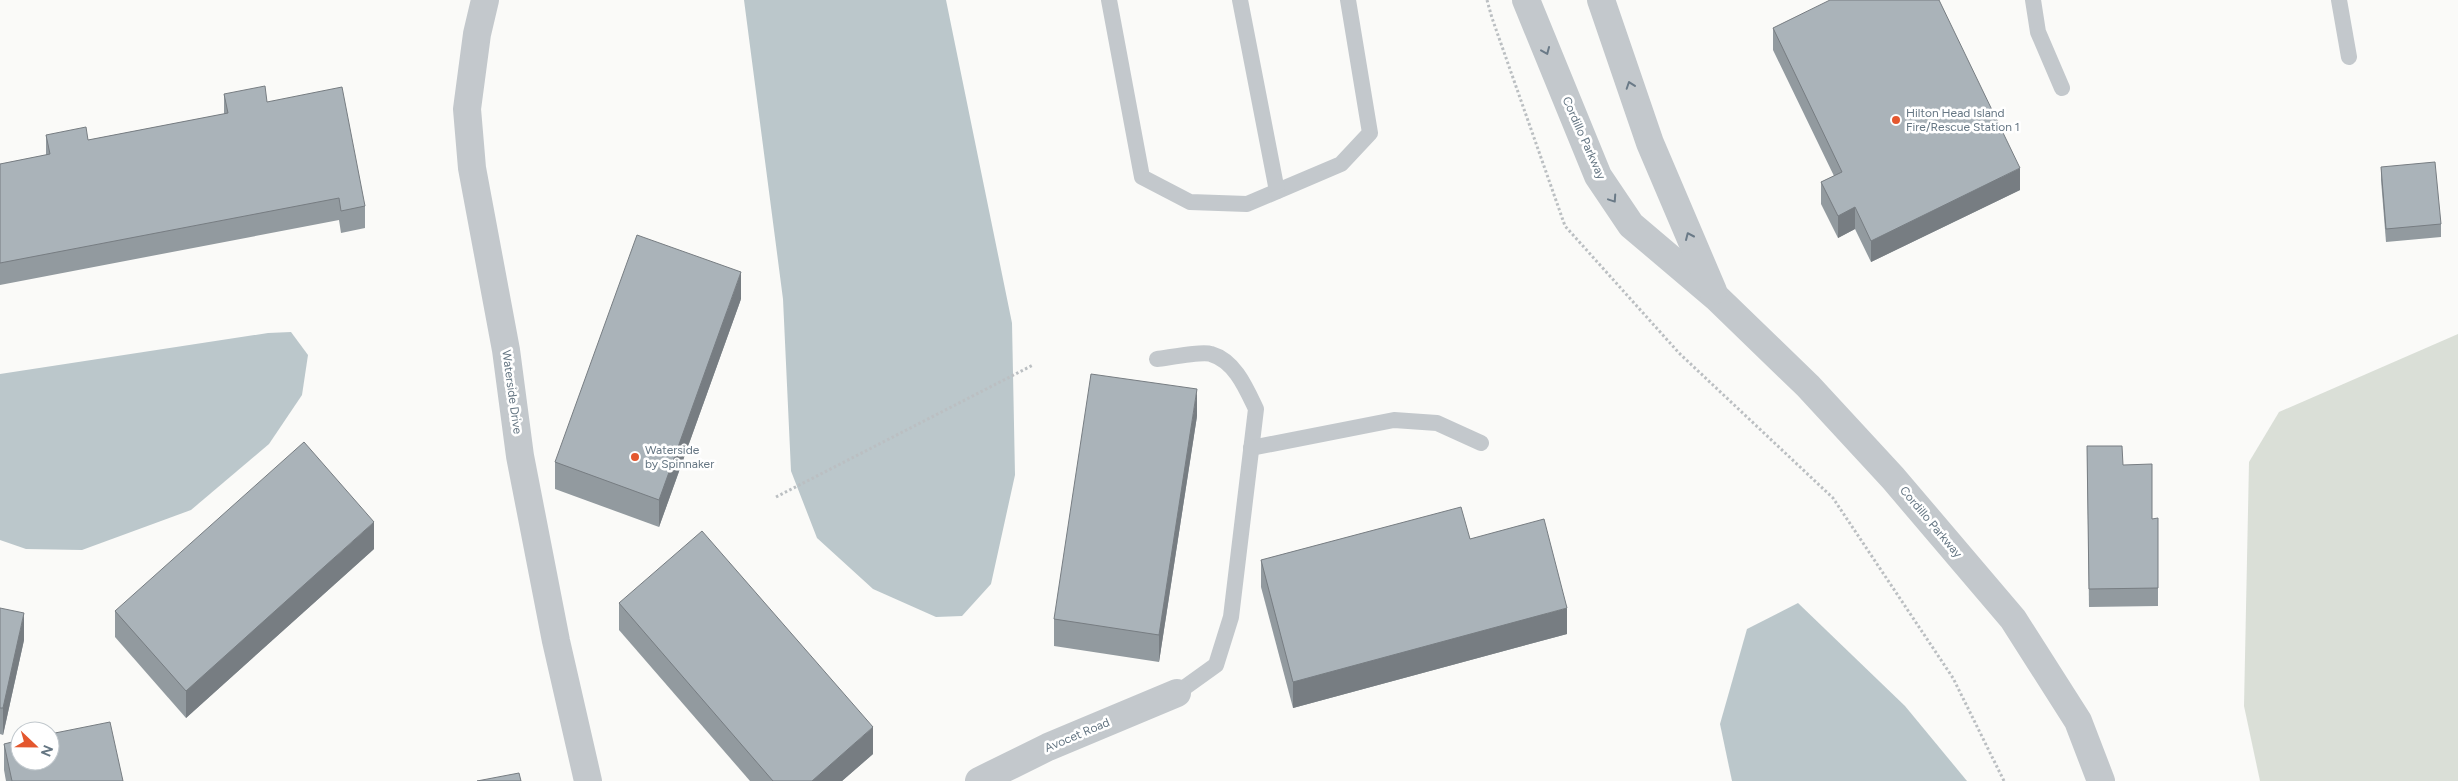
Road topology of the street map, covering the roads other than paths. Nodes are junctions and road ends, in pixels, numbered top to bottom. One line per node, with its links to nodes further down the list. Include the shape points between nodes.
1 (485, 0): 17 (street, Waterside Drive, via 467,109 472,168 506,350 522,466 556,641)
2 (1109, 0): 11 (lane, via 1142,177 1190,202 1247,204)
3 (1240, 0): 11 (lane)
4 (1348, 0): 11 (lane, via 1370,132 1341,164)
5 (1526, 0): 12 (street, Cordillo Parkway, one-way to 12, via 1598,176 1631,225)
6 (1601, 0): 12 (street, Cordillo Parkway, one-way to 6, via 1650,143)
7 (2033, 0): 10 (lane, via 2038,32)
8 (2339, 0): 9 (lane)
9 (2349, 57)
10 (2062, 88)
11 (1277, 190)
12 (1716, 296): 19 (street, Cordillo Parkway, via 1808,386 1887,470 2013,618 2078,721)
13 (1157, 359): 15 (lane, via 1210,353 1228,364 1245,385 1256,409)
14 (1482, 443): 15 (lane, via 1437,423 1394,420)
15 (1251, 448): 16 (lane, via 1231,617 1216,665)
16 (1177, 693): 18 (street, Avocet Road, via 1048,747)
17 (588, 781)
18 (979, 781)
19 (2101, 781)

